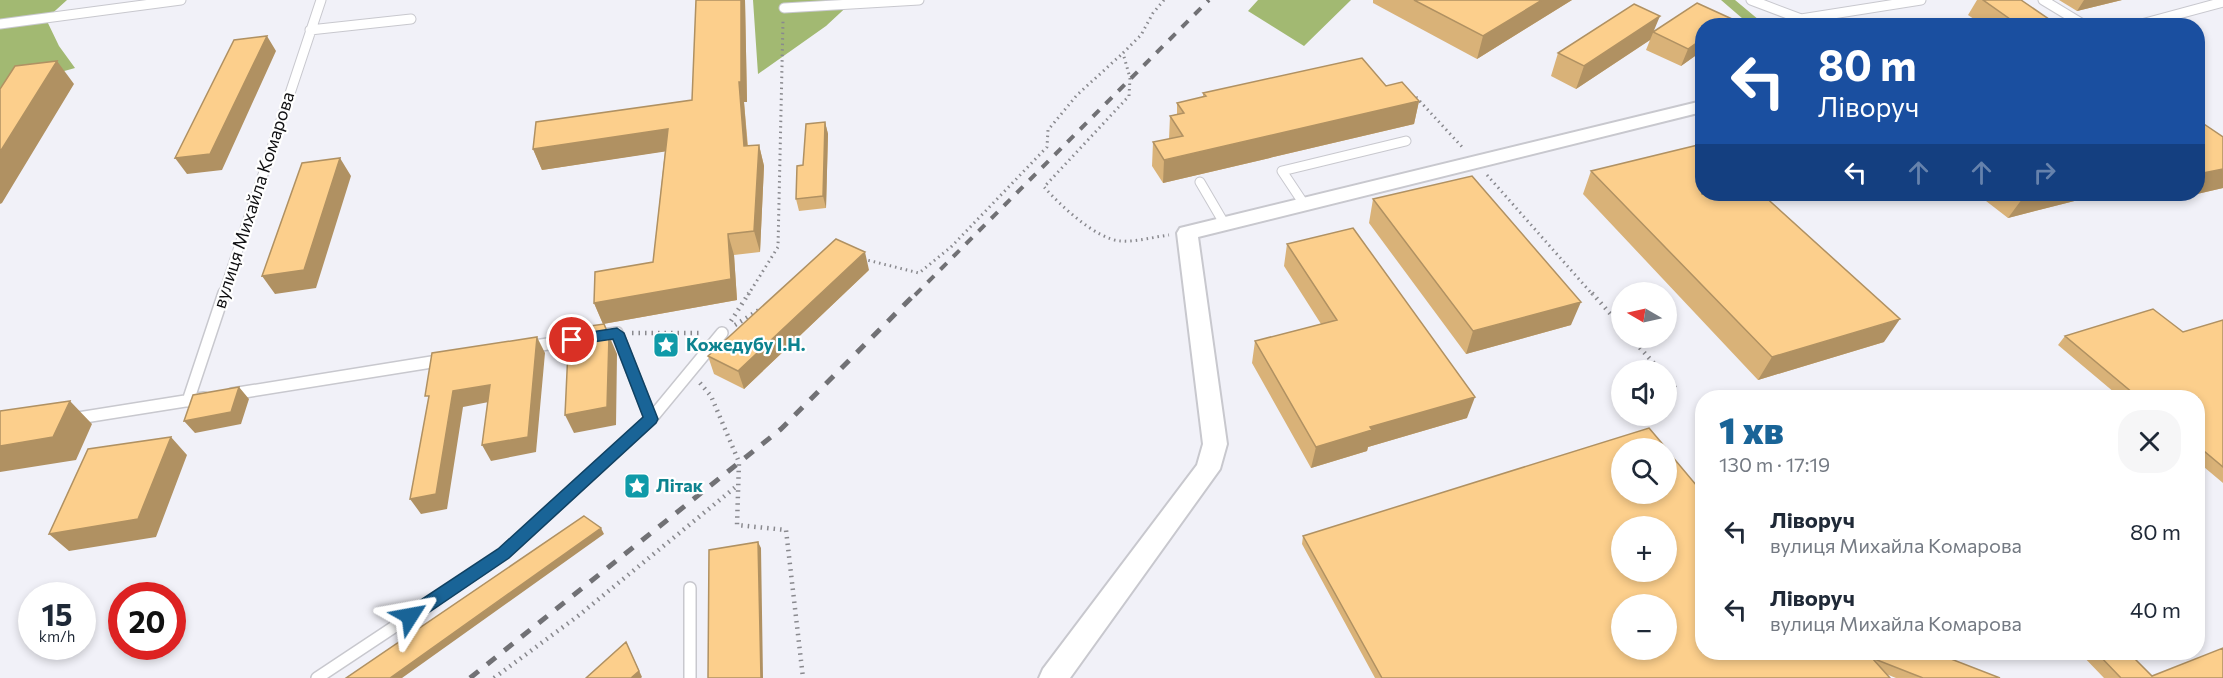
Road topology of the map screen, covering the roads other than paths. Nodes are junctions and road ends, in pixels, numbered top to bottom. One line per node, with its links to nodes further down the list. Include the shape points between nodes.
1 (181, 0): 14 (lane)
2 (321, 0): 15 (lane, вулиця Михайла Комарова)
3 (919, 0): 8 (lane)
4 (1751, 0): 9 (lane)
5 (1921, 0): 10 (lane)
6 (2043, 0): 11 (lane)
7 (2223, 2): 12 (lane)
8 (784, 8)
9 (1798, 18)
10 (1807, 18)
11 (2073, 18)
12 (2164, 18)
13 (411, 19): 15 (lane)
14 (0, 24)
15 (310, 30): 24 (lane, вулиця Михайла Комарова)
16 (1695, 109): 19 (street)
17 (1406, 141): 19 (lane, via 1282,171)
18 (1200, 182): 20 (lane)
19 (1304, 204): 20 (street)
20 (1224, 224): 30 (street, via 1187,233 1215,444 1208,469)
21 (722, 333): 25 (lane)
22 (513, 349): 25 (lane, via 617,333)
23 (455, 358): 24 (lane)
24 (188, 401): 26 (lane)
25 (651, 419): 28 (lane, via 504,554)
26 (59, 421)
27 (690, 588): 29 (lane)
28 (317, 678)
29 (690, 678)
30 (1053, 678)

